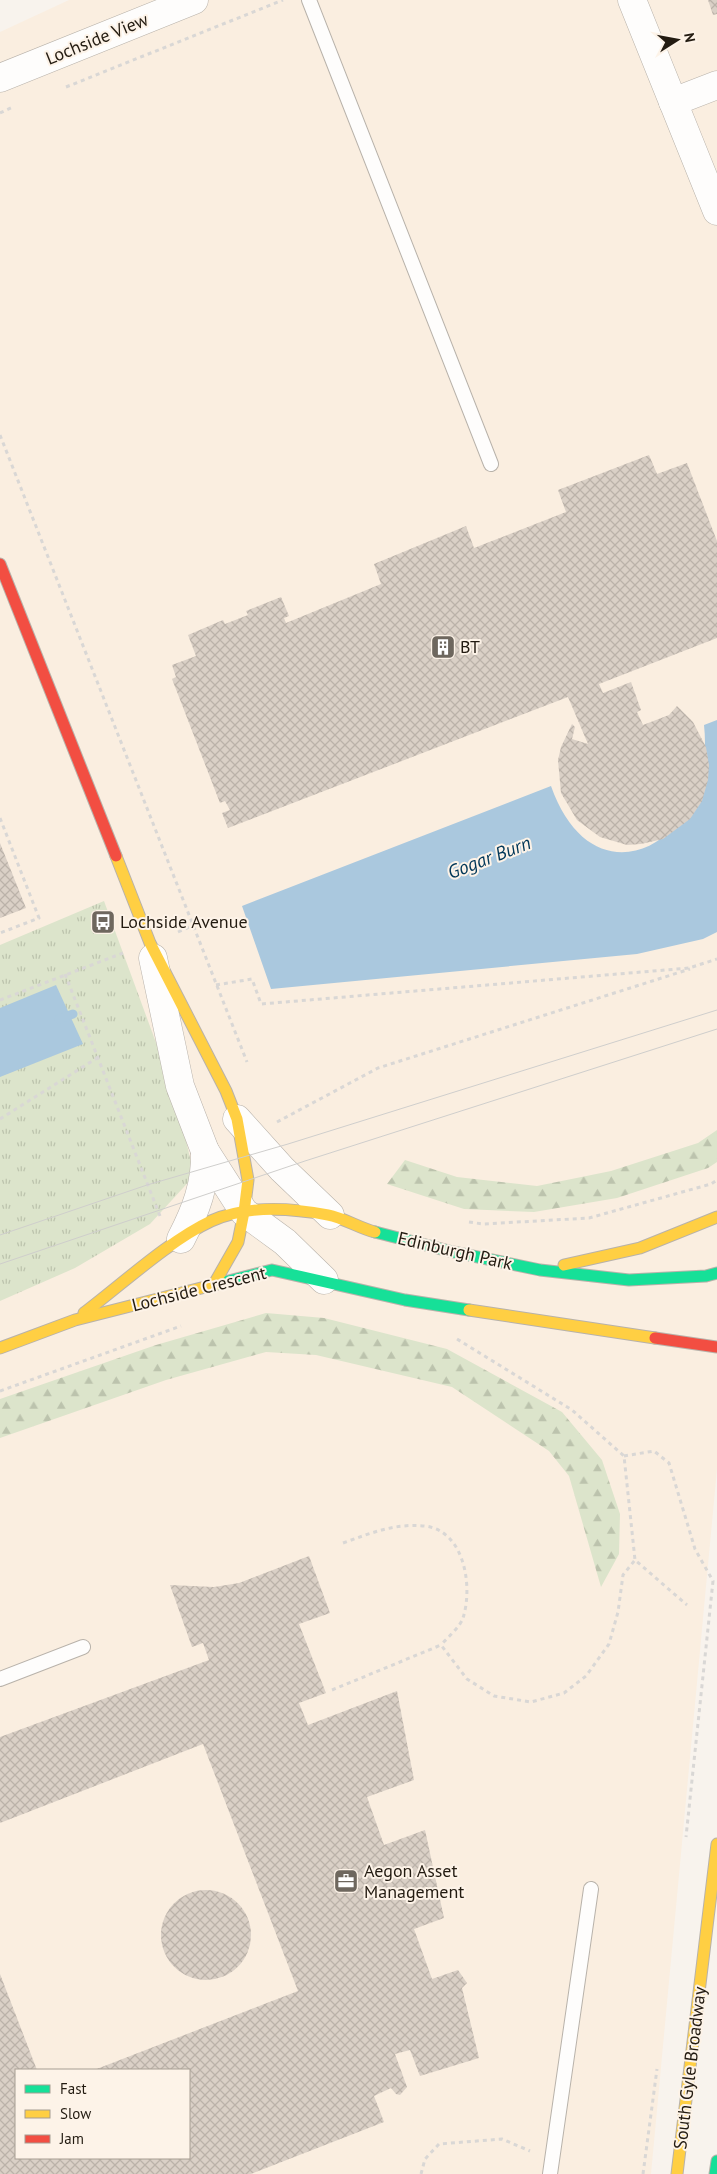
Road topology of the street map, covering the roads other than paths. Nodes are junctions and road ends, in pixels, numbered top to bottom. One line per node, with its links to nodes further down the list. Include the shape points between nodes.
1 (194, 0): 4 (street, Lochside View)
2 (309, 0): 8 (lane)
3 (632, 0): 6 (street)
4 (0, 78)
5 (717, 85): 6 (street)
6 (673, 102): 7 (street)
7 (717, 211)
8 (491, 464)
9 (0, 564): 10 (street)
10 (150, 943): 11 (street, via 226,1091); 12 (street, via 180,1086)
11 (237, 1119): 13 (street, via 248,1180); 14 (street, Edinburgh Park)
12 (205, 1151): 13 (street); 16 (street, Lochside Crescent, via 200,1196)
13 (244, 1212): 14 (street, Lochside Crescent, via 276,1210); 16 (street, Lochside Crescent, via 212,1221); 19 (street, via 285,1242); 20 (street, via 238,1242)
14 (330, 1215): 17 (street, Edinburgh Park, via 364,1229)
15 (717, 1217): 17 (street, via 640,1248)
16 (181, 1239): 21 (street, Lochside Crescent)
17 (540, 1270): 18 (street, Edinburgh Park, via 629,1280)
18 (717, 1273)
19 (324, 1280): 20 (street, Lochside Crescent, via 272,1270); 22 (street, via 405,1300)
20 (213, 1286): 21 (street, Lochside Crescent)
21 (75, 1320): 23 (street, Lochside Crescent)
22 (717, 1347)
23 (0, 1348)
24 (83, 1647): 25 (lane)
25 (0, 1679)
26 (717, 1844): 30 (street, South Gyle Broadway)
27 (591, 1889): 29 (lane)
28 (717, 2161): 31 (street)
29 (551, 2168)
30 (677, 2174)
31 (716, 2174)

